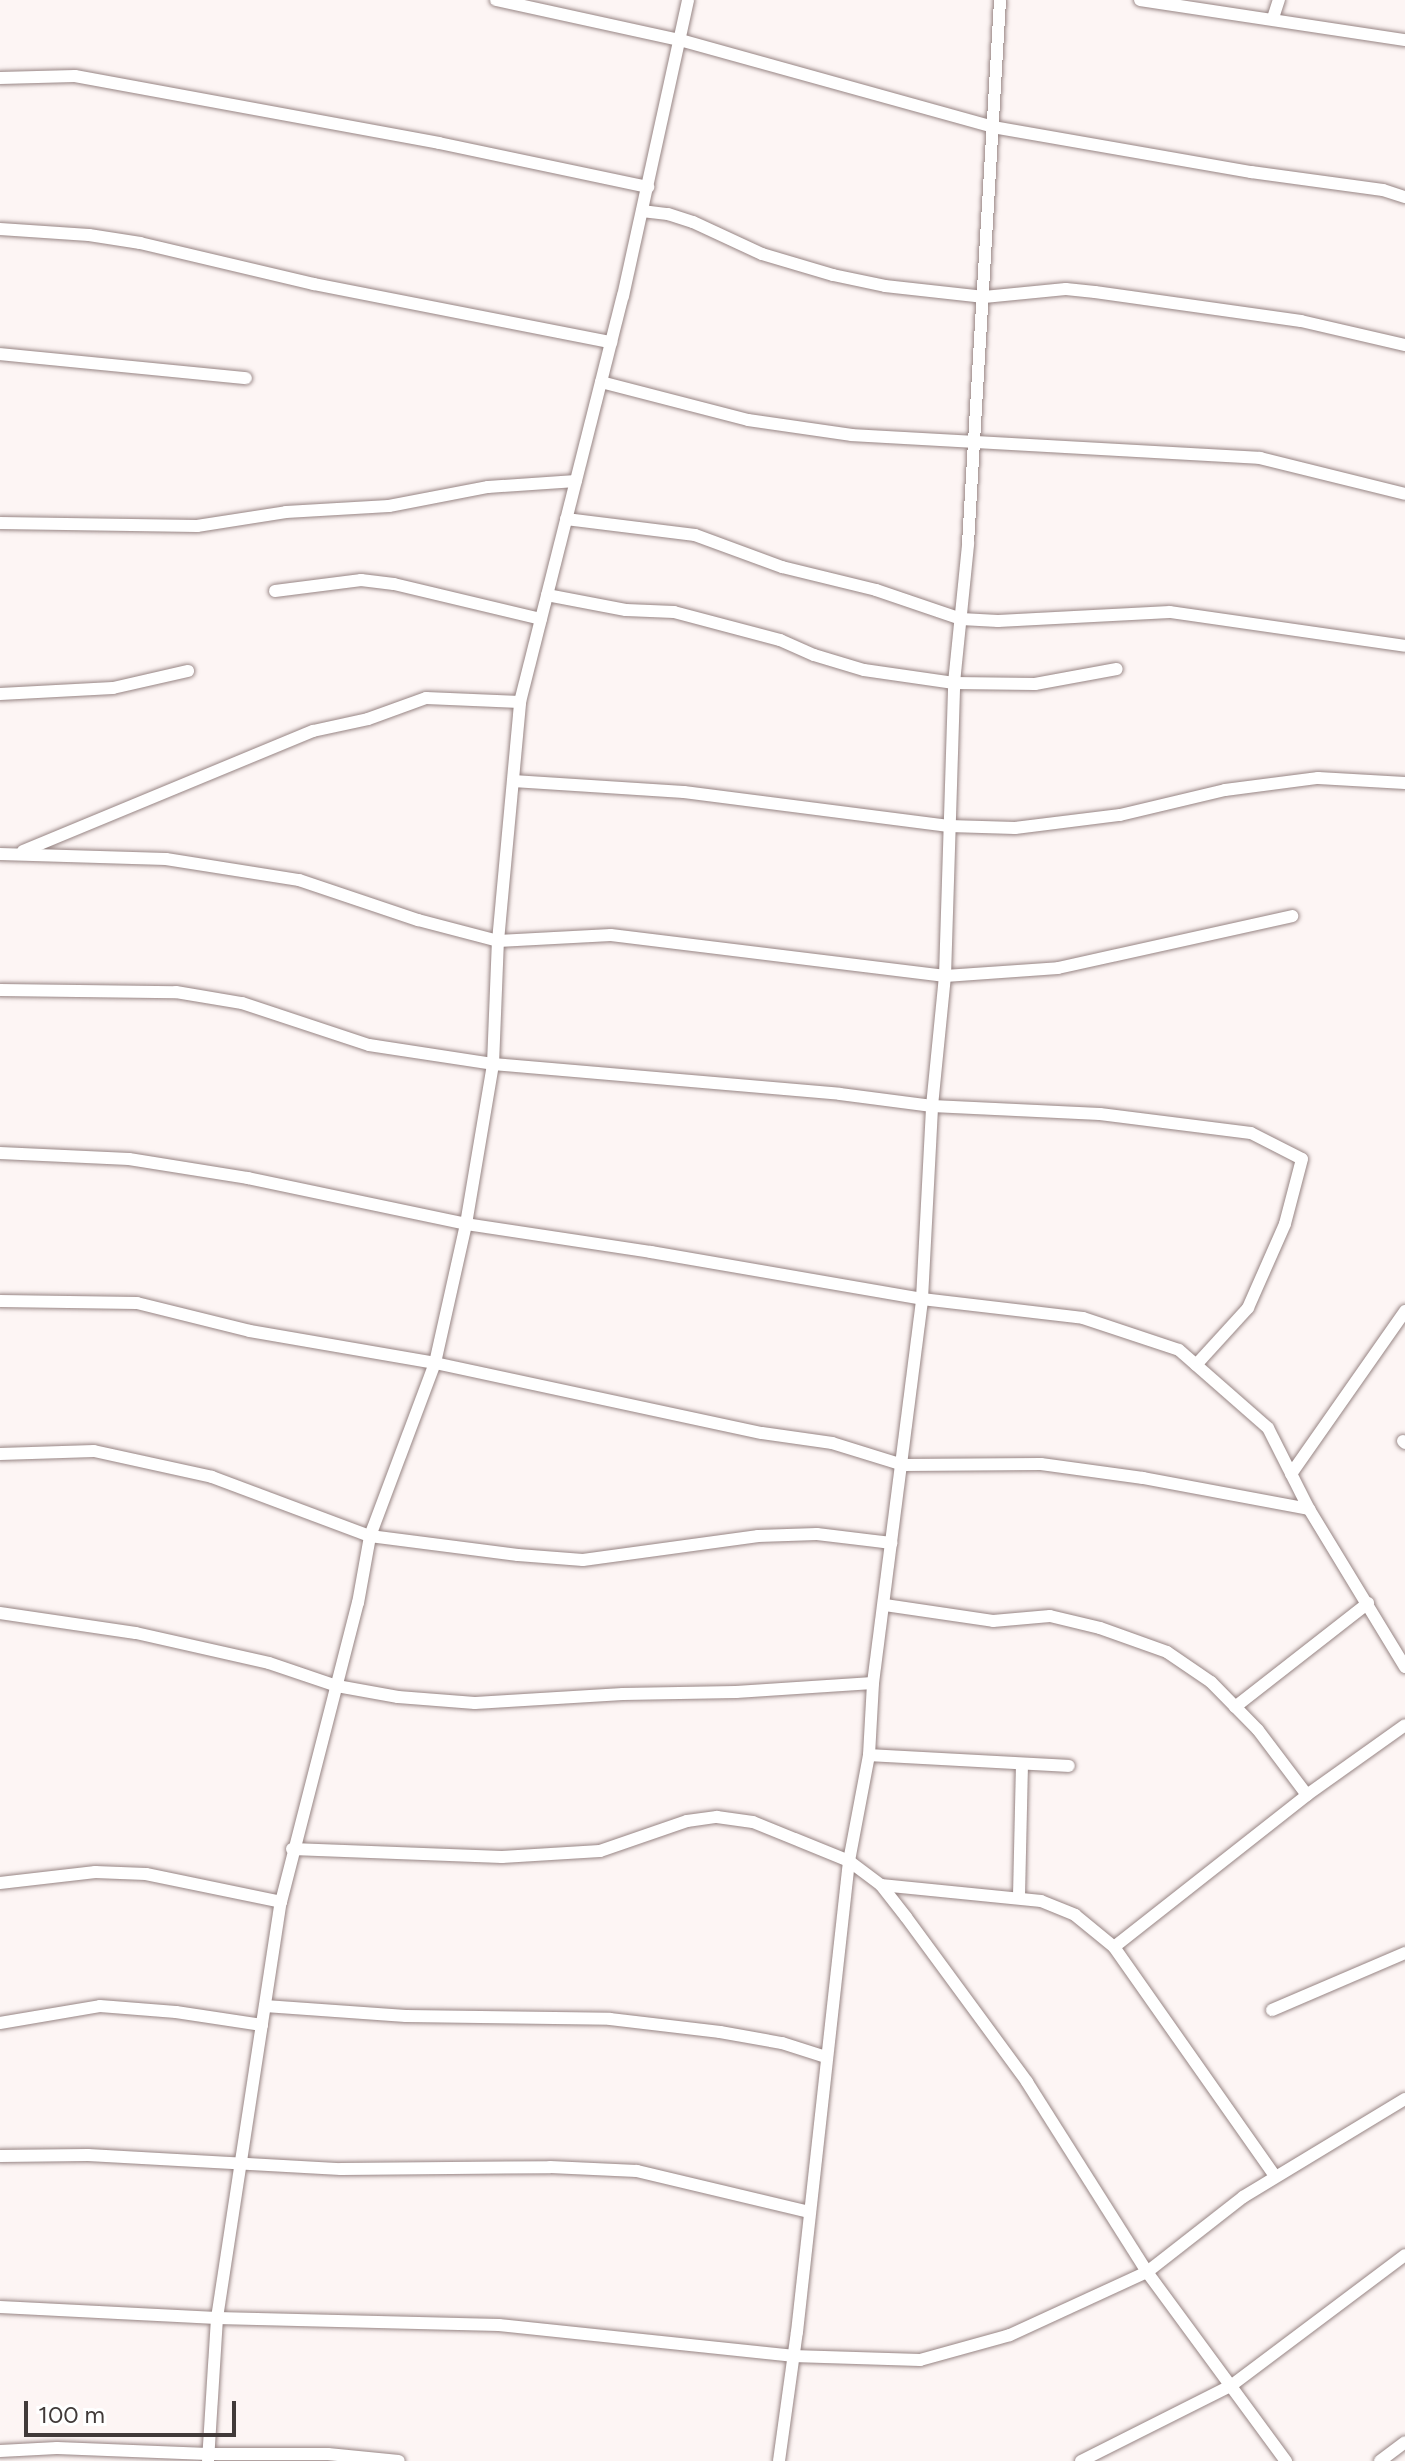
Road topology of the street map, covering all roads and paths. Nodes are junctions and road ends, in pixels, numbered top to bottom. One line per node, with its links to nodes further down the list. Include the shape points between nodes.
1 (496, 0): 7 (street)
2 (688, 0): 7 (street)
3 (1000, 0): 10 (street)
4 (1140, 0): 6 (street)
5 (1279, 0): 6 (street)
6 (1273, 18): 8 (street)
7 (680, 40): 10 (street); 11 (street)
8 (1405, 40)
9 (0, 78): 11 (street, via 75,76)
10 (993, 127): 12 (street); 15 (street)
11 (648, 187): 13 (street)
12 (1405, 197)
13 (642, 211): 15 (street, via 693,222 762,254 833,275); 16 (street)
14 (0, 229): 16 (street, via 140,243 314,284)
15 (984, 297): 17 (street, via 1066,289 1095,292 1301,321); 21 (street)
16 (611, 342): 20 (street)
17 (1405, 345)
18 (0, 354): 19 (street)
19 (246, 378)
20 (601, 382): 21 (street, via 748,420 852,435); 22 (street)
21 (975, 440): 23 (street, via 1260,458); 29 (street)
22 (576, 481): 24 (street); 25 (street, via 488,487 389,506 286,512 197,526)
23 (1405, 494)
24 (566, 519): 27 (street); 29 (street, via 695,535 782,567 876,590)
25 (0, 523)
26 (275, 591): 28 (street, via 361,580)
27 (547, 595): 28 (street); 33 (street, via 626,610 674,612 780,640 864,670)
28 (541, 619): 35 (street)
29 (961, 619): 30 (street, via 1170,612); 33 (street)
30 (1405, 646)
31 (1117, 669): 33 (street, via 1035,684)
32 (188, 671): 34 (street, via 113,688)
33 (954, 683): 38 (street)
34 (0, 694)
35 (520, 702): 36 (street); 39 (street, via 426,698 313,731)
36 (513, 781): 38 (street, via 684,792); 42 (street)
37 (1405, 783): 38 (street, via 1318,778 1225,790 1060,823)
38 (949, 826): 43 (street)
39 (20, 852): 40 (street); 42 (street, via 166,859 299,880)
40 (0, 854)
41 (1292, 916): 43 (street, via 1058,968)
42 (498, 941): 43 (street, via 611,935); 45 (street)
43 (945, 976): 46 (street)
44 (0, 990): 45 (street, via 176,992 242,1003 369,1045)
45 (493, 1064): 46 (street); 48 (street)
46 (932, 1106): 49 (street); 53 (street, via 1100,1114 1207,1126 1251,1133 1302,1159 1285,1224 1248,1308)
47 (0, 1153): 48 (street, via 129,1159)
48 (466, 1224): 49 (street); 52 (street)
49 (922, 1299): 53 (street, via 1083,1318 1179,1350); 55 (street)
50 (0, 1301): 52 (street, via 137,1303 250,1331)
51 (1405, 1311): 56 (street)
52 (435, 1363): 55 (street, via 762,1433 832,1443); 58 (street)
53 (1196, 1365): 56 (street, via 1268,1428)
54 (0, 1454): 58 (street, via 94,1451 212,1477)
55 (903, 1465): 57 (street, via 1041,1464); 59 (street)
56 (1291, 1474): 57 (street)
57 (1309, 1509): 60 (street)
58 (370, 1536): 59 (street, via 583,1560 758,1536 817,1534); 65 (street)
59 (891, 1543): 61 (street)
60 (1368, 1603): 63 (street); 66 (street)
61 (885, 1605): 64 (street); 66 (street, via 993,1621 1050,1616 1100,1628 1167,1652 1211,1682)
62 (0, 1613): 65 (street, via 136,1633 269,1663)
63 (1405, 1667)
64 (873, 1683): 65 (street, via 475,1703); 68 (street)
65 (337, 1686): 72 (street)
66 (1235, 1707): 71 (street)
67 (1405, 1725): 71 (street)
68 (869, 1755): 69 (street); 73 (street)
69 (1022, 1764): 70 (street); 76 (street)
70 (1069, 1766)
71 (1307, 1795): 78 (street)
72 (292, 1849): 73 (street, via 502,1857 600,1851 687,1821 717,1817 753,1822); 77 (street)
73 (849, 1861): 75 (street); 84 (street)
74 (0, 1883): 77 (street, via 95,1872 146,1874)
75 (881, 1885): 76 (street); 91 (street, via 1027,2082)
76 (1019, 1896): 78 (street, via 1075,1915)
77 (281, 1902): 80 (street)
78 (1114, 1947): 88 (street)
79 (1405, 1953): 81 (street)
80 (265, 2006): 83 (street); 84 (street, via 406,2016 610,2019 720,2032)
81 (1272, 2010)
82 (0, 2023): 83 (street, via 100,2006)
83 (262, 2025): 87 (street)
84 (826, 2057): 89 (street)
85 (1405, 2099): 88 (street)
86 (0, 2156): 87 (street, via 88,2155)
87 (240, 2165): 89 (street, via 637,2171); 93 (street)
88 (1275, 2176): 91 (street)
89 (809, 2212): 94 (street)
90 (1405, 2255): 95 (street)
91 (1147, 2272): 94 (street, via 1010,2335 920,2360); 95 (street)
92 (0, 2307): 93 (street)
93 (217, 2318): 94 (street, via 499,2325); 98 (street)
94 (792, 2356): 100 (street)
95 (1232, 2385): 101 (street); 102 (street)
96 (1405, 2442): 103 (street)
97 (0, 2451): 98 (street, via 57,2448)
98 (208, 2458): 99 (street, via 328,2454)
99 (399, 2461)
100 (779, 2461)
101 (1081, 2461)
102 (1286, 2461)
103 (1380, 2461)

